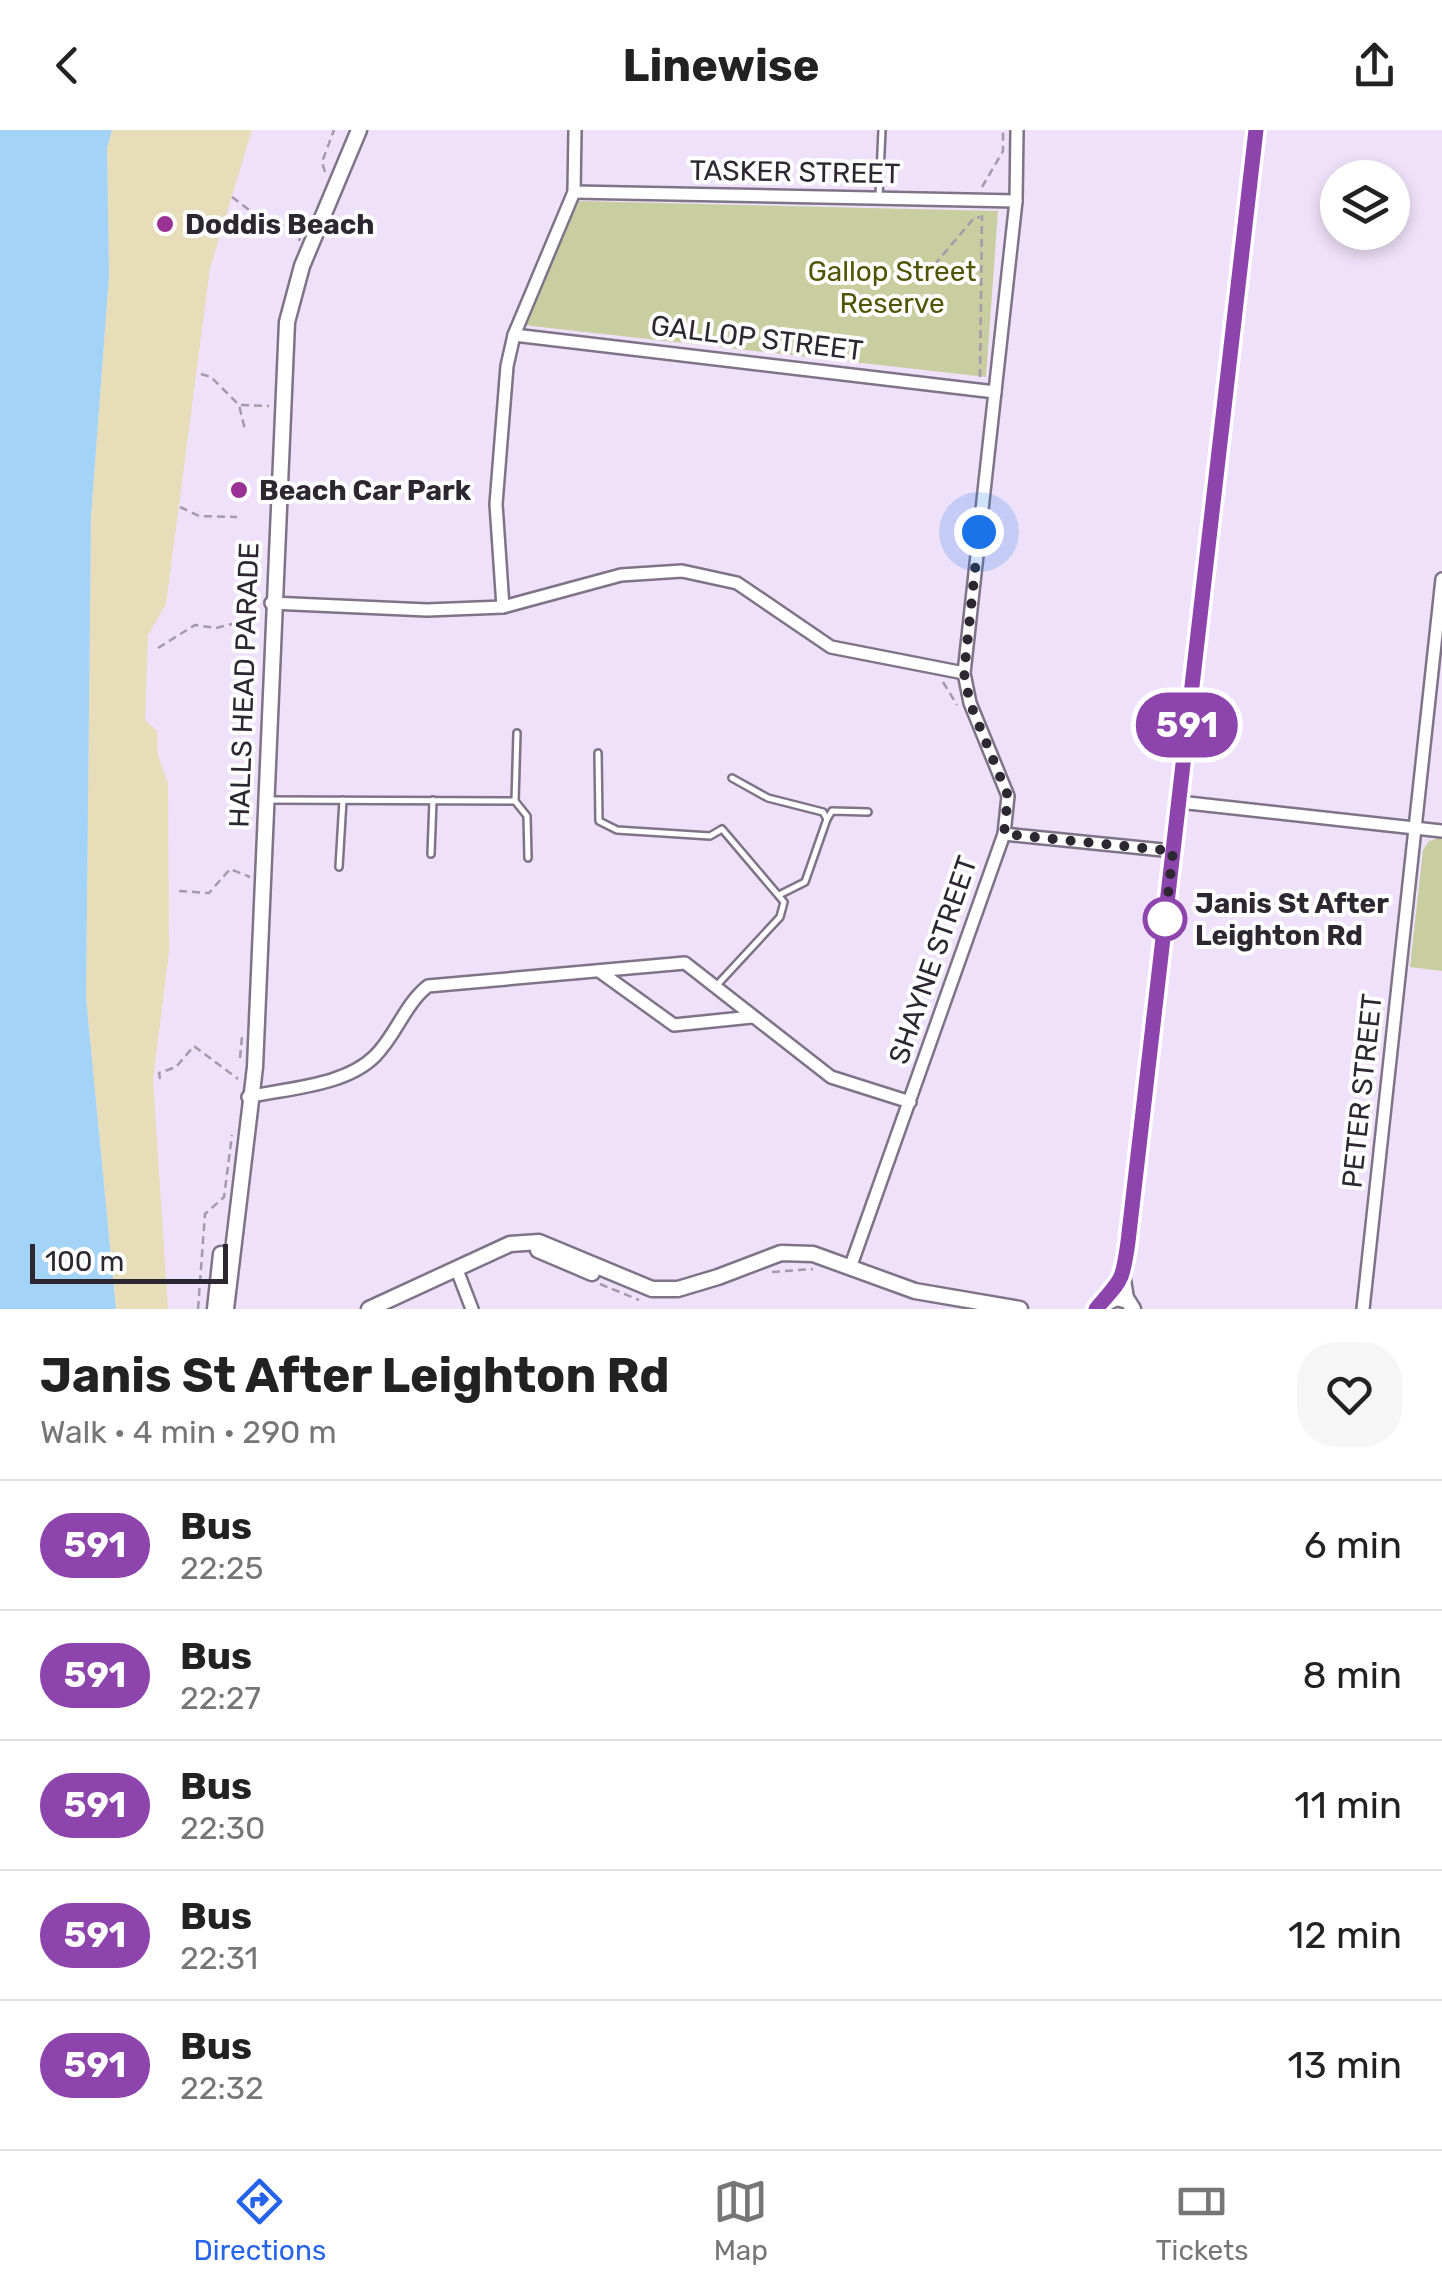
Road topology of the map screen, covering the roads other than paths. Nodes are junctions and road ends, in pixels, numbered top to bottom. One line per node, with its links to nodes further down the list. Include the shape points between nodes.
1 (360, 130): 12 (street, HALLS HEAD PARADE, via 291,298)
2 (574, 130): 6 (street)
3 (882, 130): 7 (lane)
4 (1017, 130): 8 (street, SHAYNE STREET)
5 (1256, 130): 22 (street)
6 (574, 192): 7 (street, TASKER STREET); 9 (street)
7 (879, 199): 8 (street, TASKER STREET)
8 (1016, 201): 10 (street, SHAYNE STREET)
9 (514, 334): 10 (street, GALLOP STREET); 13 (street, via 496,504)
10 (994, 392): 14 (street, SHAYNE STREET)
11 (1442, 580): 25 (street, PETER STREET)
12 (272, 603): 13 (street); 18 (street, HALLS HEAD PARADE)
13 (502, 606): 14 (street, via 621,575 682,571 737,582 831,647)
14 (964, 673): 27 (street, SHAYNE STREET, via 1008,796)
15 (517, 733): 21 (lane)
16 (598, 753): 32 (lane, via 599,821 616,830 710,836 722,829)
17 (732, 778): 24 (lane, via 768,798 824,812)
18 (265, 800): 19 (lane); 36 (street, HALLS HEAD PARADE)
19 (344, 800): 20 (lane); 31 (lane)
20 (432, 800): 21 (lane); 29 (lane)
21 (515, 800): 30 (lane, via 527,816)
22 (1179, 802): 25 (street); 28 (street)
23 (868, 812): 24 (lane, via 832,811)
24 (827, 820): 32 (lane, via 805,882)
25 (1417, 828): 26 (street); 49 (street, PETER STREET)
26 (1442, 831)
27 (1004, 834): 28 (street); 37 (street, SHAYNE STREET)
28 (1173, 851): 40 (street)
29 (431, 854)
30 (528, 858)
31 (340, 867)
32 (779, 895): 34 (lane, via 780,918)
33 (598, 970): 34 (street, via 685,963); 35 (street, via 674,1025); 36 (street, via 428,986 375,1056 350,1074)
34 (715, 988): 35 (street)
35 (752, 1017): 37 (street, via 831,1077)
36 (249, 1096): 43 (street, HALLS HEAD PARADE); 44 (street, HALLS HEAD PARADE)
37 (910, 1102): 38 (street, SHAYNE STREET)
38 (850, 1268): 39 (street, via 785,1260 680,1296 638,1293 538,1250 488,1254); 47 (street, via 915,1291)
39 (456, 1270): 45 (street); 46 (street)
40 (1124, 1276): 41 (street); 42 (street)
41 (1112, 1298): 42 (street); 48 (street)
42 (1133, 1307)
43 (214, 1309)
44 (226, 1309)
45 (369, 1309)
46 (472, 1309)
47 (1020, 1309)
48 (1096, 1309)
49 (1363, 1309)

